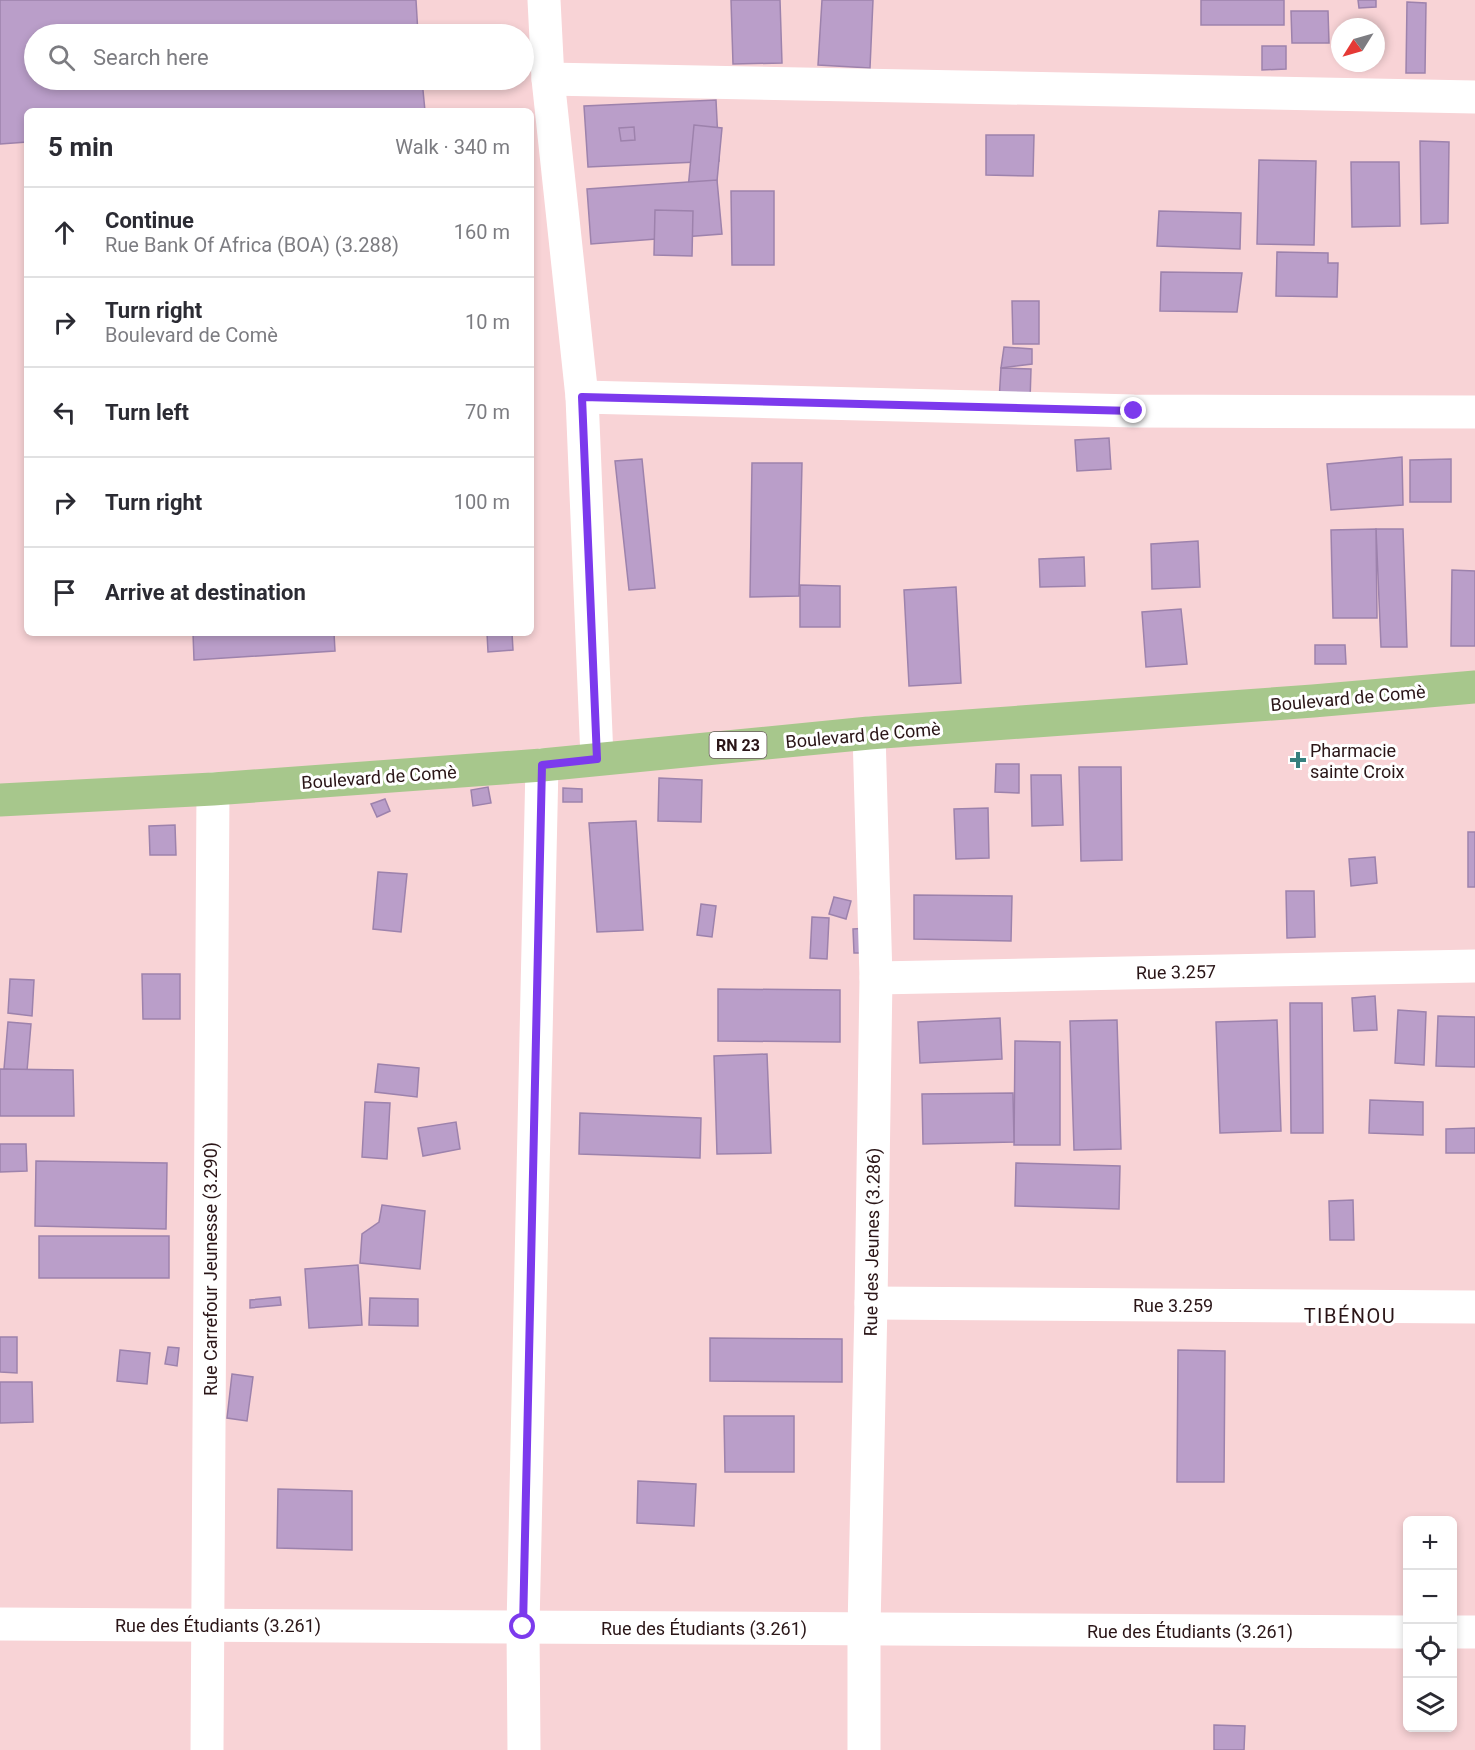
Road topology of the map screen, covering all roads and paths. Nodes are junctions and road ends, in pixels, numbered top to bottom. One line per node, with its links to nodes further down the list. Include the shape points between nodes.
1 (544, 0): 2 (street)
2 (548, 79): 3 (street); 4 (street)
3 (1475, 97)
4 (582, 397): 5 (street, via 1134,411); 8 (street)
5 (1475, 412)
6 (1475, 687): 7 (main road, Boulevard de Comè / RN 23)
7 (869, 733): 8 (main road, Boulevard de Comè / RN 23); 13 (street, Rue des Jeunes (3.286))
8 (597, 759): 9 (main road, Boulevard de Comè / RN 23)
9 (542, 765): 10 (main road, Boulevard de Comè / RN 23); 18 (street)
10 (213, 789): 11 (main road, Boulevard de Comè / RN 23); 17 (street, Rue Carrefour Jeunesse (3.290))
11 (0, 800)
12 (1475, 966): 13 (street, Rue 3.257)
13 (876, 978): 14 (street, Rue des Jeunes (3.286))
14 (872, 1303): 15 (street, Rue 3.259); 19 (street, Rue des Jeunes (3.286))
15 (1475, 1307)
16 (0, 1624): 17 (street, Rue des Étudiants (3.261))
17 (207, 1625): 18 (street, Rue des Étudiants (3.261)); 23 (street, Rue Carrefour Jeunesse (3.290))
18 (523, 1627): 19 (street, Rue des Étudiants (3.261)); 24 (street)
19 (864, 1629): 20 (street, Rue des Étudiants (3.261)); 25 (street, Rue des Jeunes (3.286))
20 (1403, 1632)
21 (1457, 1632): 22 (street)
22 (1475, 1632)
23 (207, 1750)
24 (524, 1750)
25 (864, 1750)

